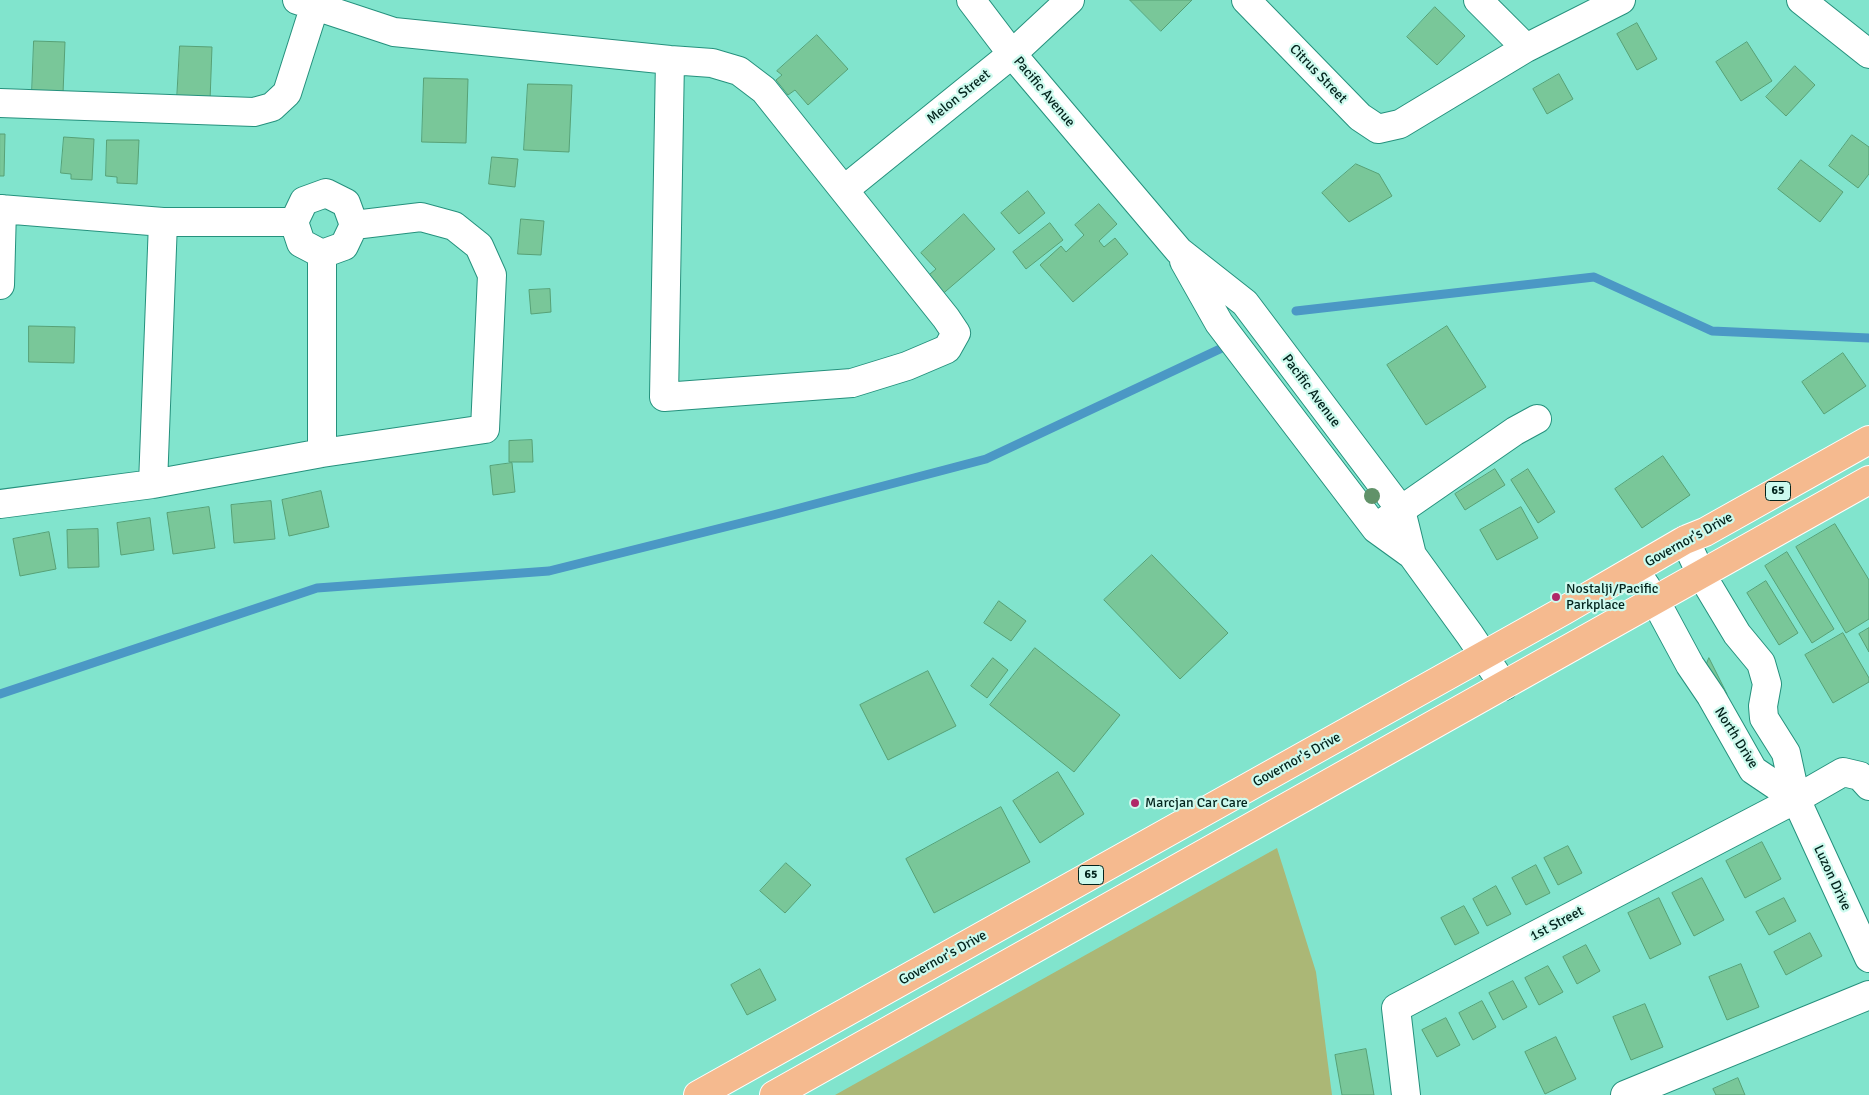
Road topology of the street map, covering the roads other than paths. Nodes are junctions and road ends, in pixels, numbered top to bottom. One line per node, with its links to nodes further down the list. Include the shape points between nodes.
1 (971, 0): 9 (street, Pacific Avenue)
2 (1070, 0): 9 (street, Melon Street)
3 (1246, 0): 8 (street, Citrus Street, via 1360,117 1378,129 1400,124)
4 (1478, 0): 8 (street)
5 (1621, 0): 8 (street)
6 (1801, 0): 10 (street)
7 (306, 3): 11 (street, via 394,32); 12 (street, via 287,93 272,107 254,112)
8 (1526, 48)
9 (1012, 54): 13 (street, Melon Street); 18 (street, Pacific Avenue)
10 (1869, 54)
11 (670, 60): 13 (street, via 712,63 739,71 764,90); 13 (street, via 664,397 852,384 947,349 956,333)
12 (0, 103)
13 (844, 189)
14 (1, 209): 15 (street); 20 (street)
15 (163, 222): 16 (street); 29 (street)
16 (294, 222): 17 (street, via 304,201 326,193 346,203); 19 (street, via 301,244)
17 (354, 225): 19 (street, via 344,246); 25 (street, via 421,217 454,226 479,246 492,275 485,429)
18 (1179, 251): 21 (street, Pacific Avenue, via 1245,303); 22 (street, Pacific Avenue, via 1219,324)
19 (322, 254): 25 (street)
20 (0, 285)
21 (1274, 342): 22 (street); 26 (street, Pacific Avenue)
22 (1249, 362): 28 (street, Pacific Avenue)
23 (1537, 419): 31 (street)
24 (1869, 440): 33 (highway, Governor's Drive / 65, via 1705,532)
25 (322, 453): 29 (street)
26 (1364, 461): 28 (street); 31 (street, Pacific Avenue)
27 (1869, 480): 36 (highway)
28 (1338, 481): 32 (street, Pacific Avenue)
29 (153, 484): 30 (street)
30 (0, 504)
31 (1401, 510): 32 (street); 34 (street, Pacific Avenue)
32 (1376, 528): 34 (street, Pacific Avenue)
33 (1685, 540): 35 (highway, Governor's Drive / 65); 36 (street)
34 (1412, 555): 38 (street, Pacific Avenue)
35 (1635, 570): 37 (street, North Drive); 38 (highway, Governor's Drive / 65)
36 (1701, 574): 37 (highway); 41 (street, via 1737,634 1761,664 1767,684 1764,718 1786,753)
37 (1655, 600): 39 (highway); 41 (street, North Drive, via 1753,770)
38 (1484, 655): 39 (street, Pacific Avenue); 44 (highway, Governor's Drive / 65)
39 (1504, 686): 45 (highway)
40 (1869, 786): 41 (street, via 1860,776 1843,772)
41 (1796, 799): 42 (street, Luzon Drive); 46 (street, 1st Street, via 1396,1008)
42 (1869, 958)
43 (1869, 995): 47 (street)
44 (698, 1095)
45 (774, 1095)
46 (1406, 1095)
47 (1625, 1095)

